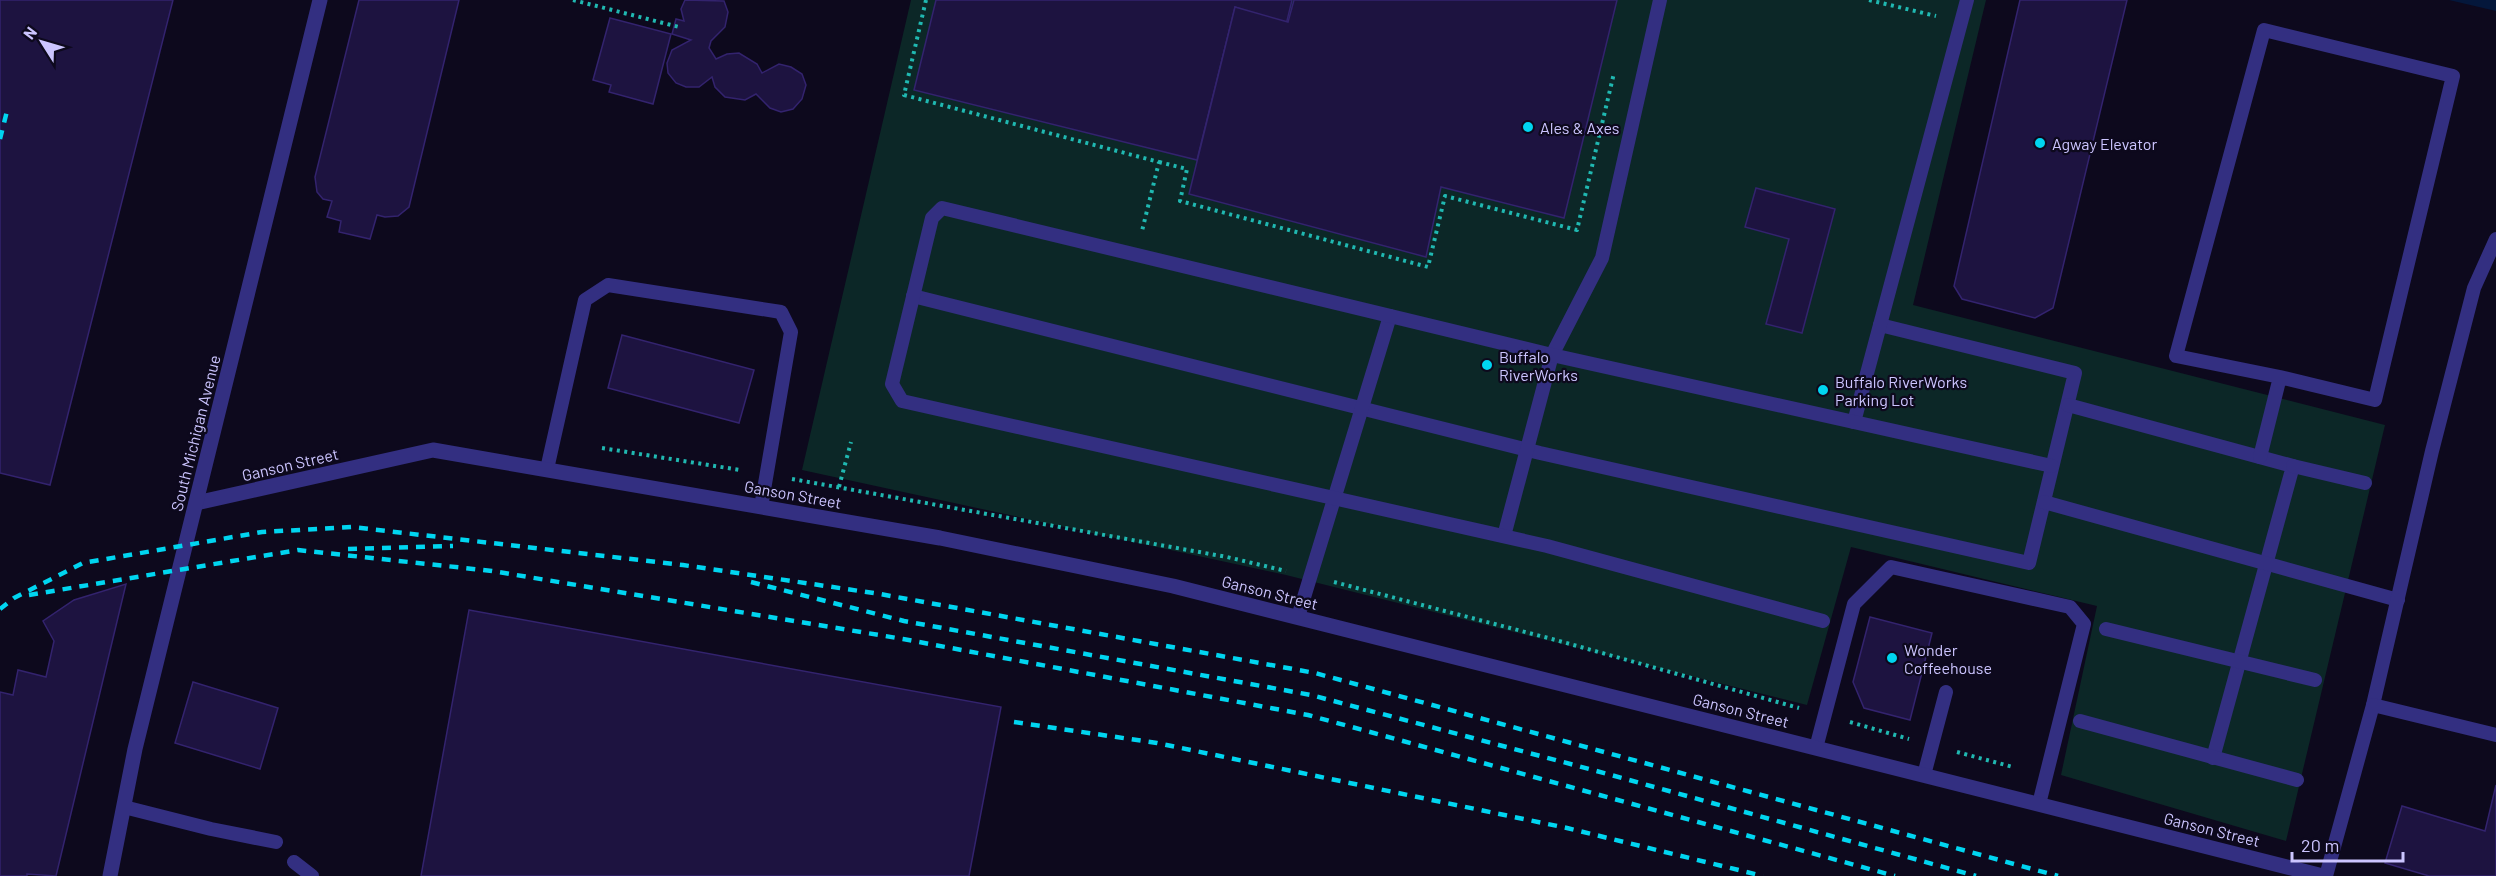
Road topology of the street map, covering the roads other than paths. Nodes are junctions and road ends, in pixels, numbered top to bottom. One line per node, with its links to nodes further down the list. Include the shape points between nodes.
1 (320, 0): 21 (street, South Michigan Avenue)
2 (1660, 0): 8 (lane, via 1602,258)
3 (1967, 0): 7 (lane)
4 (2496, 239): 25 (lane, via 2474,288)
5 (913, 296): 6 (lane, via 932,218 942,208); 11 (lane); 19 (lane, via 891,384 902,401)
6 (1390, 316): 8 (lane); 11 (lane)
7 (1880, 325): 10 (lane, via 2075,373); 12 (lane)
8 (1552, 355): 12 (lane); 13 (lane)
9 (2280, 377): 9 (lane, via 2375,400 2453,76 2264,30 2176,356); 14 (lane)
10 (2068, 405): 14 (lane); 15 (lane)
11 (1362, 408): 13 (lane); 19 (lane)
12 (1854, 422): 15 (lane)
13 (1528, 450): 20 (lane, via 2029,563); 23 (lane)
14 (2260, 457): 16 (lane)
15 (2052, 466): 20 (lane)
16 (2293, 466): 18 (lane); 24 (lane)
17 (547, 470): 21 (street, Ganson Street, via 433,450); 22 (street, Ganson Street); 22 (lane, via 585,300 608,285 781,312 791,332)
18 (2365, 483)
19 (1335, 498): 23 (lane); 26 (lane)
20 (2044, 502): 24 (lane)
21 (196, 503): 40 (street, South Michigan Avenue)
22 (761, 507): 26 (street, Ganson Street, via 1162,583)
23 (1504, 536): 27 (lane)
24 (2267, 564): 25 (lane); 29 (lane)
25 (2398, 600): 32 (lane)
26 (1298, 617): 35 (street, Ganson Street)
27 (1823, 621)
28 (2106, 629): 29 (lane)
29 (2240, 661): 30 (lane); 36 (lane)
30 (2315, 680)
31 (1946, 692): 37 (lane)
32 (2373, 705): 34 (lane); 45 (lane)
33 (2079, 721): 36 (lane)
34 (2496, 735)
35 (1816, 748): 37 (street, Ganson Street); 39 (lane, via 1854,604 1891,567 2070,607 2084,624)
36 (2213, 758): 38 (lane)
37 (1924, 775): 39 (street, Ganson Street)
38 (2297, 780)
39 (2039, 804): 45 (street, Ganson Street)
40 (124, 807): 41 (lane); 43 (street, South Michigan Avenue)
41 (276, 842)
42 (294, 862): 44 (lane)
43 (110, 876)
44 (312, 876)
45 (2325, 876)

